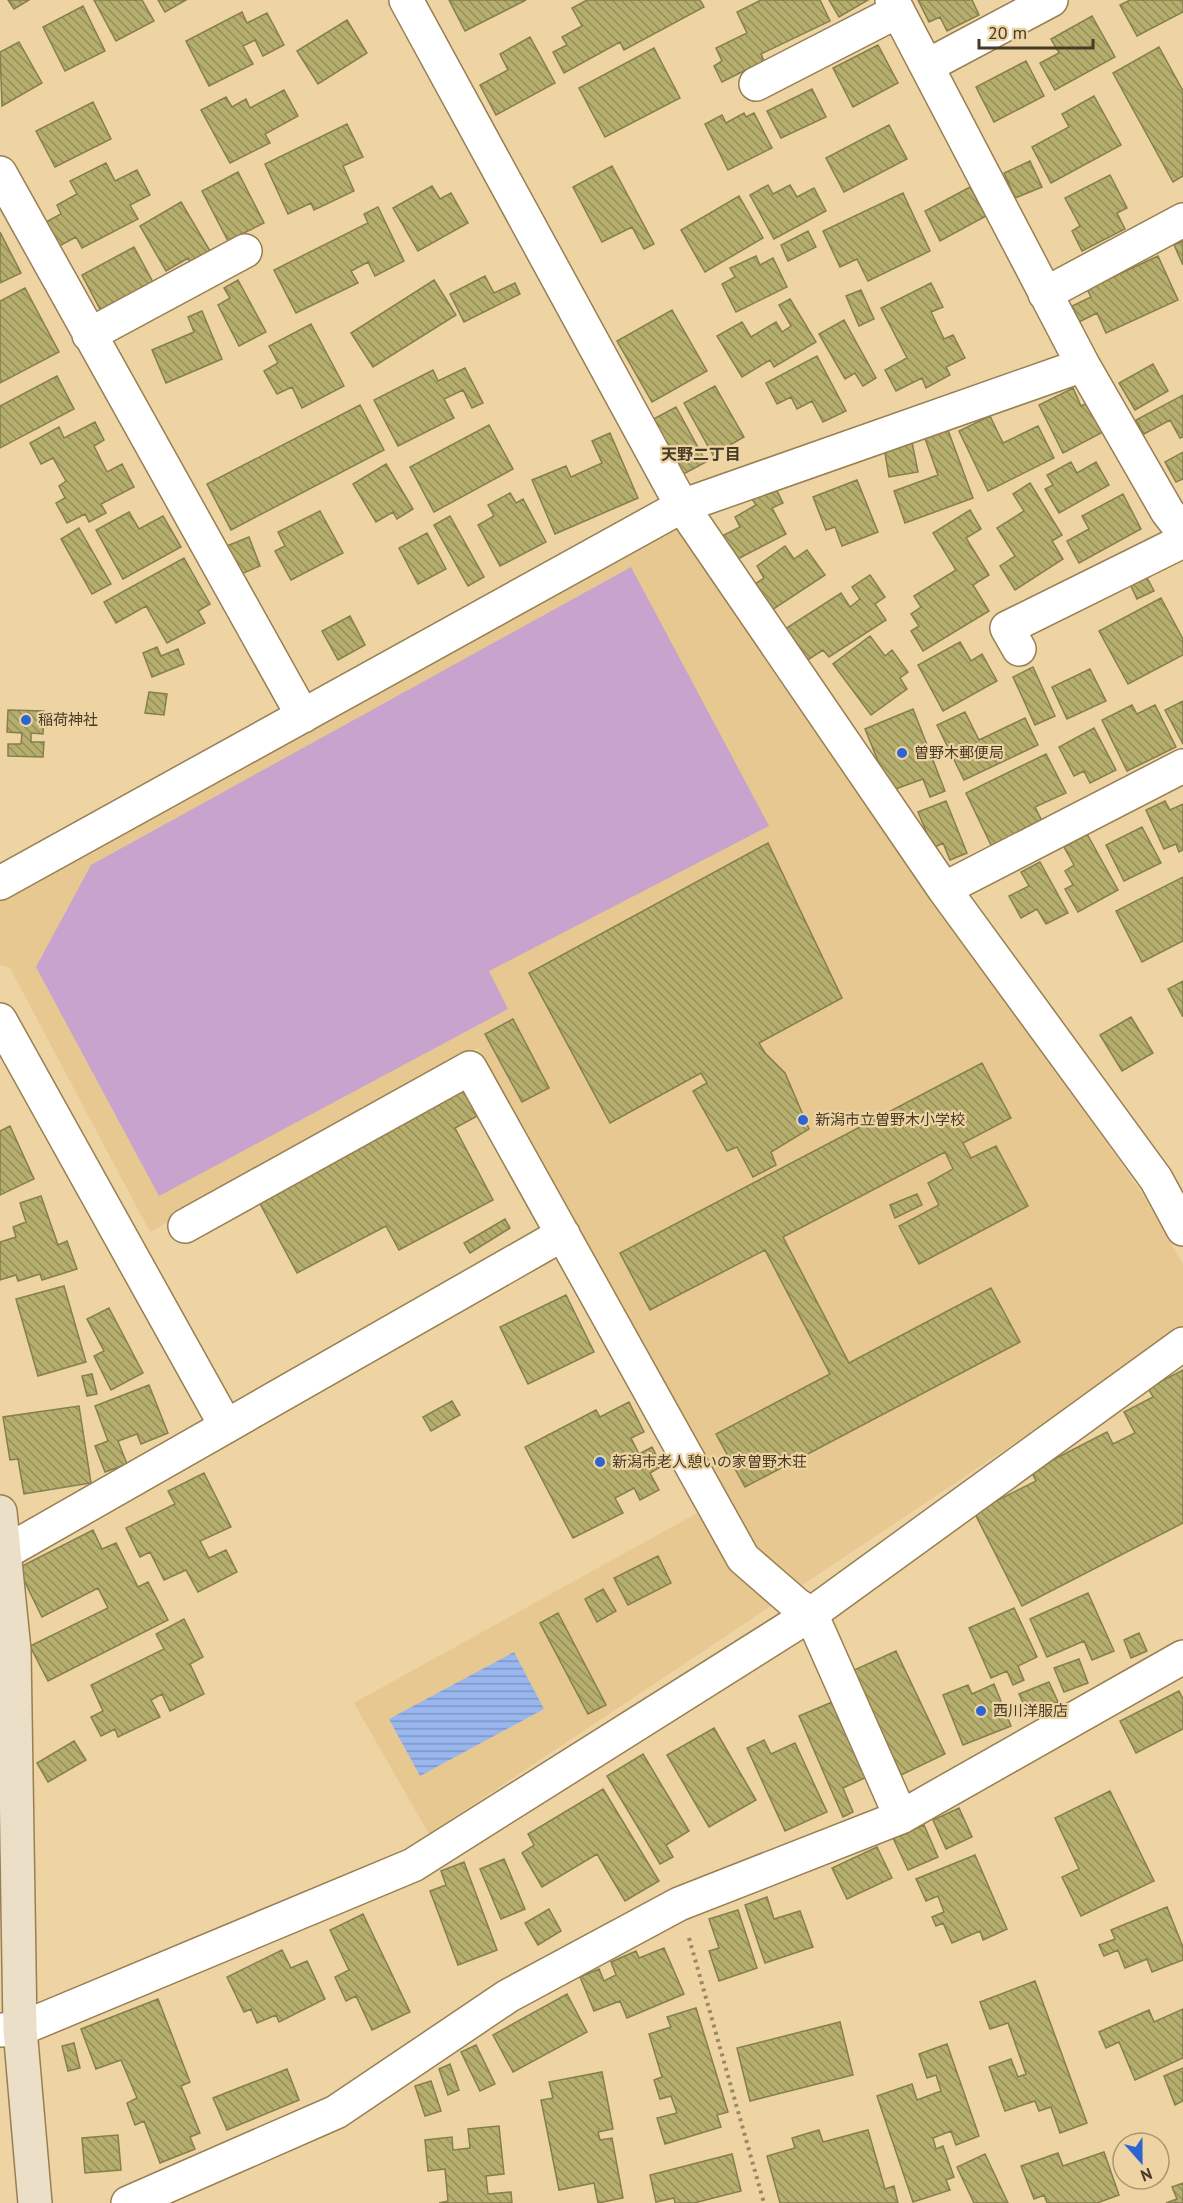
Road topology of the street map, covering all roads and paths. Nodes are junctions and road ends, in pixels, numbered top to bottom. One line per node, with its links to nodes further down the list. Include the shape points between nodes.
1 (406, 0): 12 (street)
2 (1051, 0): 4 (street)
3 (895, 5): 4 (street); 5 (street)
4 (927, 66): 9 (street)
5 (756, 84)
6 (0, 173): 10 (street)
7 (1183, 220): 9 (street)
8 (245, 251): 10 (street)
9 (1045, 294): 11 (street)
10 (89, 335): 16 (street)
11 (1083, 365): 12 (street); 13 (street)
12 (682, 506): 16 (street); 19 (street)
13 (1178, 515)
14 (1183, 541): 15 (street, via 1007,628)
15 (1019, 649)
16 (303, 716): 18 (street)
17 (1183, 766): 19 (street)
18 (0, 883)
19 (944, 889): 22 (street, via 1156,1179)
20 (0, 1020): 25 (street)
21 (185, 1226): 23 (street, via 470,1068)
22 (1183, 1229)
23 (563, 1234): 25 (street); 28 (street, via 743,1558)
24 (1183, 1344): 28 (street)
25 (225, 1426): 27 (street)
26 (0, 1512): 27 (street)
27 (4, 1553): 32 (street, via 14,1650)
28 (811, 1614): 30 (street); 32 (street, via 413,1865)
29 (1183, 1657): 30 (street)
30 (901, 1817): 31 (street)
31 (679, 1904): 34 (street, via 508,1996 336,2112); 35 (path)
32 (10, 2030): 33 (street)
33 (35, 2203)
34 (128, 2203)
35 (764, 2203)

